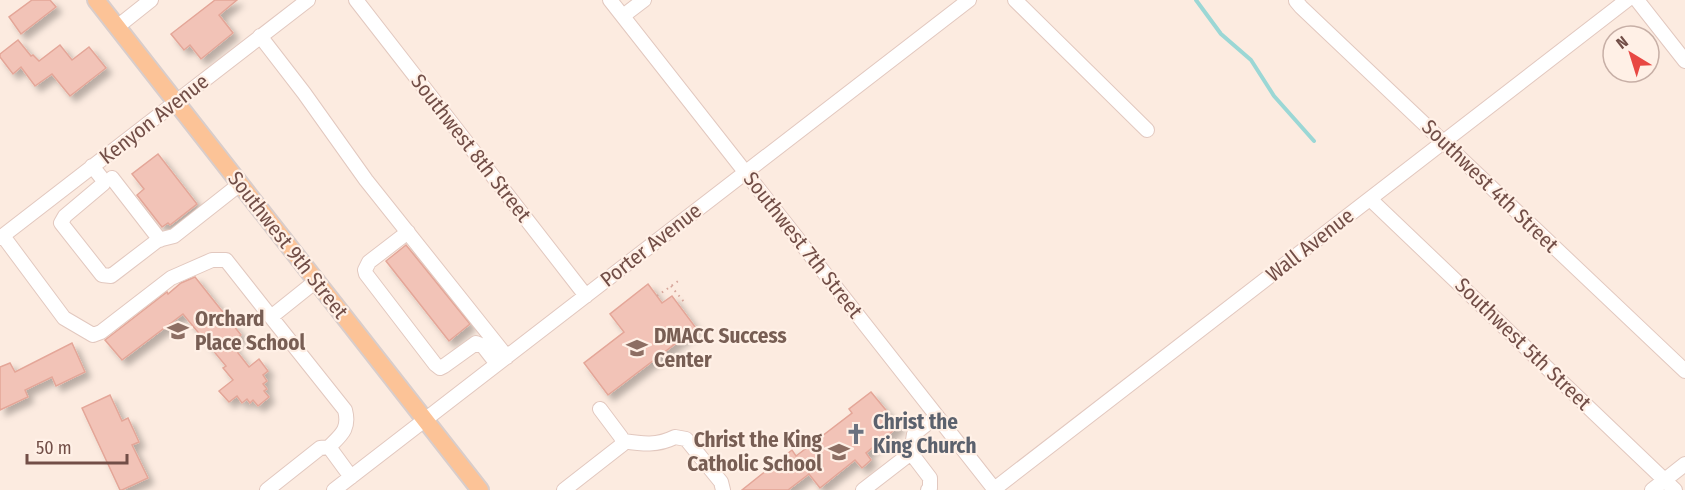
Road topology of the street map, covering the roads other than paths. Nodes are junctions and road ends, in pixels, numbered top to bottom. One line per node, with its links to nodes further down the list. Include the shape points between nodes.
1 (96, 0): 13 (main road, Southwest 9th Street)
2 (151, 0): 13 (street)
3 (308, 0): 14 (street, Kenyon Avenue)
4 (356, 0): 29 (street, Southwest 8th Street)
5 (610, 0): 12 (street, Southwest 7th Street)
6 (644, 0): 12 (street)
7 (969, 0): 21 (street, Porter Avenue)
8 (1015, 0): 17 (street)
9 (1627, 0): 18 (street, Wall Avenue)
10 (1637, 0): 15 (street)
11 (1297, 1): 18 (street, Southwest 4th Street)
12 (623, 16): 21 (street, Southwest 7th Street)
13 (117, 27): 16 (main road, Southwest 9th Street)
14 (260, 36): 16 (street, Kenyon Avenue); 25 (street)
15 (1685, 61)
16 (176, 102): 19 (street, Kenyon Avenue); 23 (main road, Southwest 9th Street)
17 (1148, 130)
18 (1444, 142): 24 (street, Wall Avenue); 32 (street, Southwest 4th Street)
19 (105, 156): 20 (street, Kenyon Avenue); 22 (street, via 116,170)
20 (92, 166): 22 (street); 26 (street, Kenyon Avenue)
21 (745, 172): 29 (street, Porter Avenue); 34 (street, Southwest 7th Street)
22 (108, 180): 27 (street); 27 (street, via 64,216 61,223 102,275 111,276)
23 (240, 184): 27 (street, via 174,236); 28 (main road, Southwest 9th Street)
24 (1370, 199): 41 (street, Southwest 5th Street); 49 (street, Wall Avenue)
25 (408, 232): 31 (street); 31 (street, via 369,262 366,274 440,368 476,343)
26 (2, 237): 30 (street, via 64,318 93,335 171,278 212,260 226,261)
27 (160, 240)
28 (316, 281): 30 (street); 35 (main road, Southwest 9th Street)
29 (586, 296): 31 (street, Porter Avenue)
30 (271, 317): 37 (street, via 345,410 347,427)
31 (502, 360): 35 (street, Porter Avenue)
32 (1685, 371)
33 (600, 409): 36 (street)
34 (937, 416): 38 (street, via 914,434); 49 (street, Southwest 7th Street)
35 (425, 420): 40 (street, Porter Avenue); 44 (main road, Southwest 9th Street)
36 (623, 441): 45 (street); 46 (street, via 652,445 675,437 686,439 721,482)
37 (328, 447): 40 (street); 42 (street, via 320,448)
38 (911, 453): 47 (street); 48 (street, via 930,478)
39 (1685, 464): 41 (street)
40 (351, 477): 43 (street, Porter Avenue)
41 (1665, 480): 50 (street); 51 (street, Southwest 5th Street)
42 (267, 490)
43 (334, 490)
44 (480, 490)
45 (564, 490)
46 (723, 490)
47 (863, 490)
48 (928, 490)
49 (994, 490)
50 (1652, 490)
51 (1675, 490)

